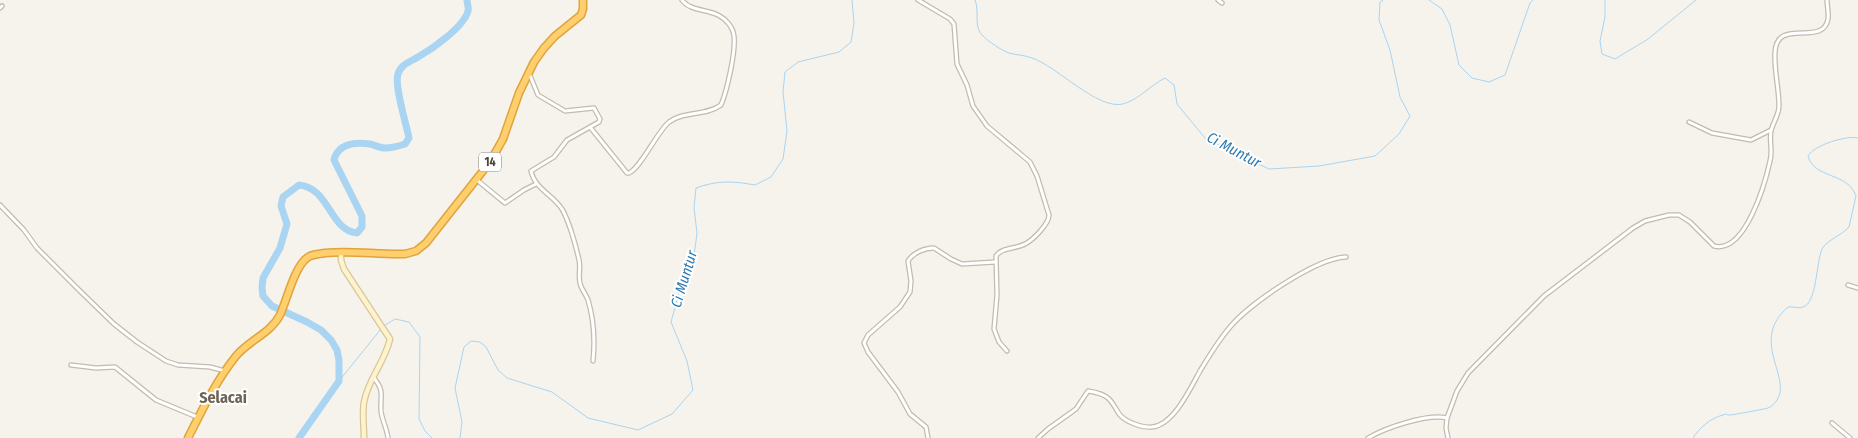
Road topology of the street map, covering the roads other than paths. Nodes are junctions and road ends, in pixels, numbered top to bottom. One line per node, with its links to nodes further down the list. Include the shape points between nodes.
1 (583, 0): 7 (highway, 14, via 580,15 544,48)
2 (682, 0): 9 (street, via 688,6 720,16 733,31 729,78 720,105 670,121 629,173)
3 (918, 0): 16 (street, via 954,24 957,64 973,106 987,126 1030,162 1048,211 1048,221 1033,238 1023,245 998,252)
4 (1218, 0): 6 (street)
5 (1827, 0): 10 (street, via 1825,27 1813,33 1784,35 1776,45 1779,108)
6 (1222, 4)
7 (529, 73): 9 (street, via 538,95 565,111 595,108 600,120); 11 (highway, 14, via 499,147)
8 (1690, 122): 10 (street, via 1712,133 1751,140)
9 (590, 127): 12 (street, via 567,140 554,157 532,170)
10 (1772, 130): 25 (street, via 1770,161 1756,208 1735,240 1714,246 1679,215 1637,225 1538,302 1464,379 1456,391)
11 (477, 180): 12 (street, via 505,204); 14 (highway, 14, via 416,251 395,254)
12 (536, 184): 20 (street, via 560,208 579,260 580,282 588,300 595,342)
13 (0, 205): 22 (street, via 37,248 114,324 137,342 178,365)
14 (341, 252): 22 (highway, 14, via 312,255 305,259 270,330 243,348); 23 (main road, via 344,269 390,339)
15 (1346, 257): 31 (street, via 1304,272 1238,318 1214,349 1182,403 1161,423 1152,427 1136,424 1121,416 1108,398 1088,391 1076,410)
16 (995, 262): 19 (street, via 994,329 998,342); 30 (street, via 962,264 934,248 916,253 908,261 912,285 909,295 865,340 868,352 909,412 926,427)
17 (1848, 286): 18 (street)
18 (1858, 288)
19 (1007, 351)
20 (593, 361)
21 (71, 366): 24 (street, via 115,367 156,400)
22 (225, 371): 24 (highway, 14)
23 (374, 378): 28 (main road, via 364,402); 29 (street, via 382,393 382,412)
24 (198, 418): 27 (highway, 14)
25 (1447, 418): 32 (street, via 1434,416 1388,428); 33 (street)
26 (1832, 423): 34 (street)
27 (188, 438)
28 (364, 438)
29 (388, 438)
30 (928, 438)
31 (1038, 438)
32 (1368, 438)
33 (1448, 438)
34 (1850, 438)

